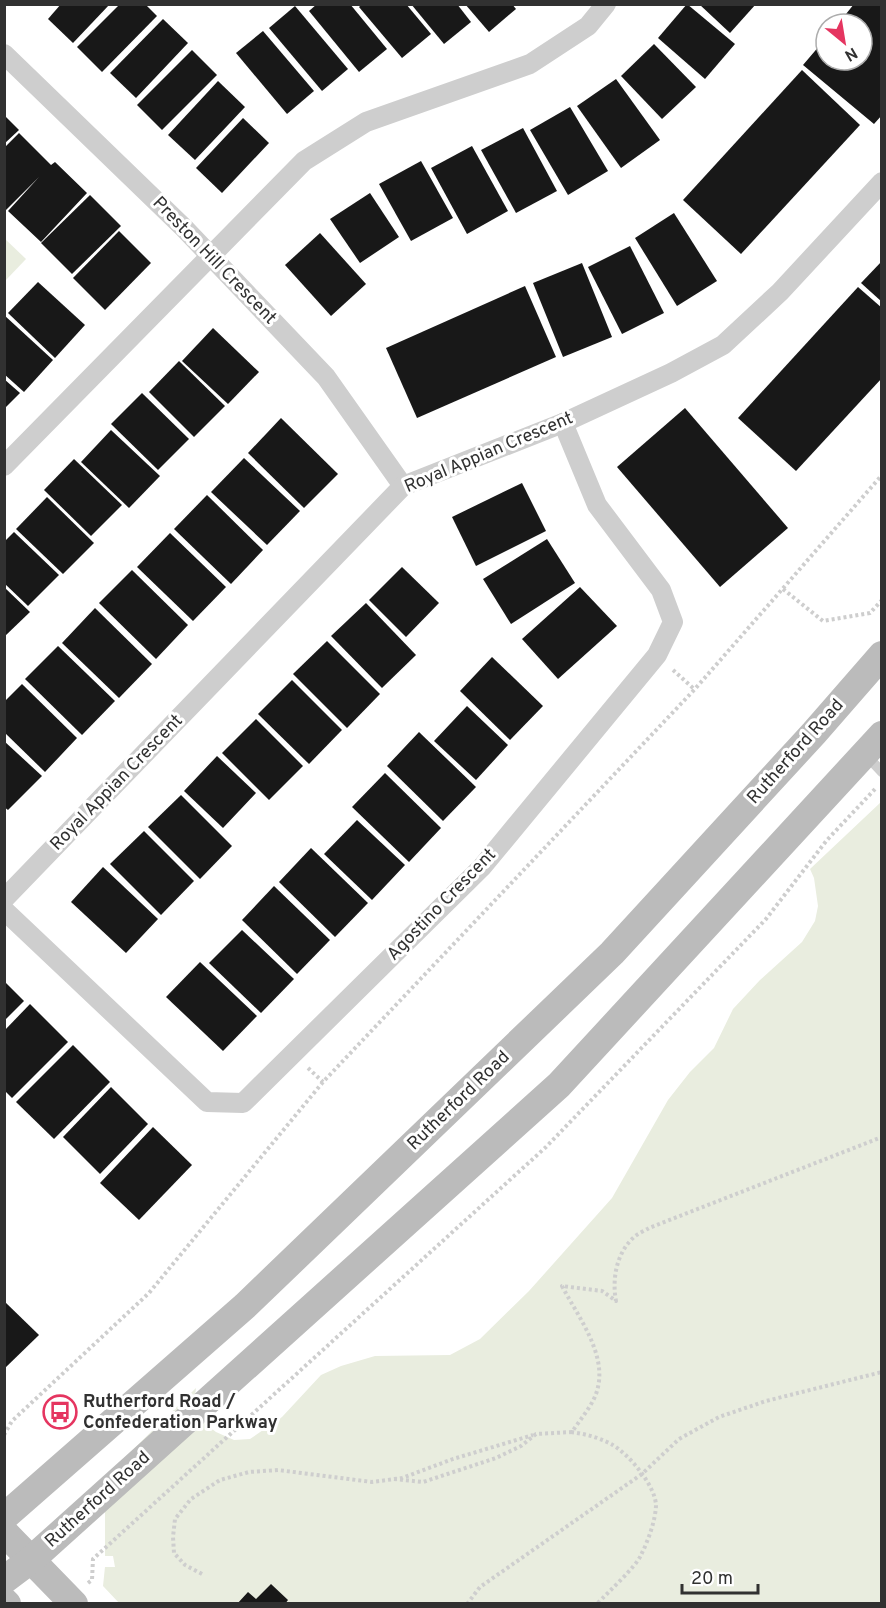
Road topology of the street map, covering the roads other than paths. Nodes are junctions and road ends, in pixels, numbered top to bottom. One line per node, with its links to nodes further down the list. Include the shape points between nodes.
1 (606, 4): 4 (street, via 588,26 530,64 357,127 304,161)
2 (4, 54): 4 (street, Preston Hill Crescent)
3 (882, 182): 5 (street, Royal Appian Crescent, via 780,292 723,345)
4 (210, 255): 6 (street); 7 (street, Preston Hill Crescent, via 326,377)
5 (562, 423): 7 (street, Royal Appian Crescent); 11 (street, Agostino Crescent, via 597,505 661,590 673,622 657,655 482,867 243,1103 207,1102)
6 (4, 466)
7 (403, 486): 10 (street, Royal Appian Crescent)
8 (882, 655): 12 (main road, Rutherford Road, via 612,953 245,1306)
9 (876, 754): 14 (main road, Rutherford Road, via 559,1085)
10 (4, 899)
11 (4, 909)
12 (4, 1517)
13 (4, 1532): 14 (main road)
14 (32, 1559): 15 (main road, Rutherford Road); 16 (main road)
15 (4, 1580)
16 (74, 1604)

